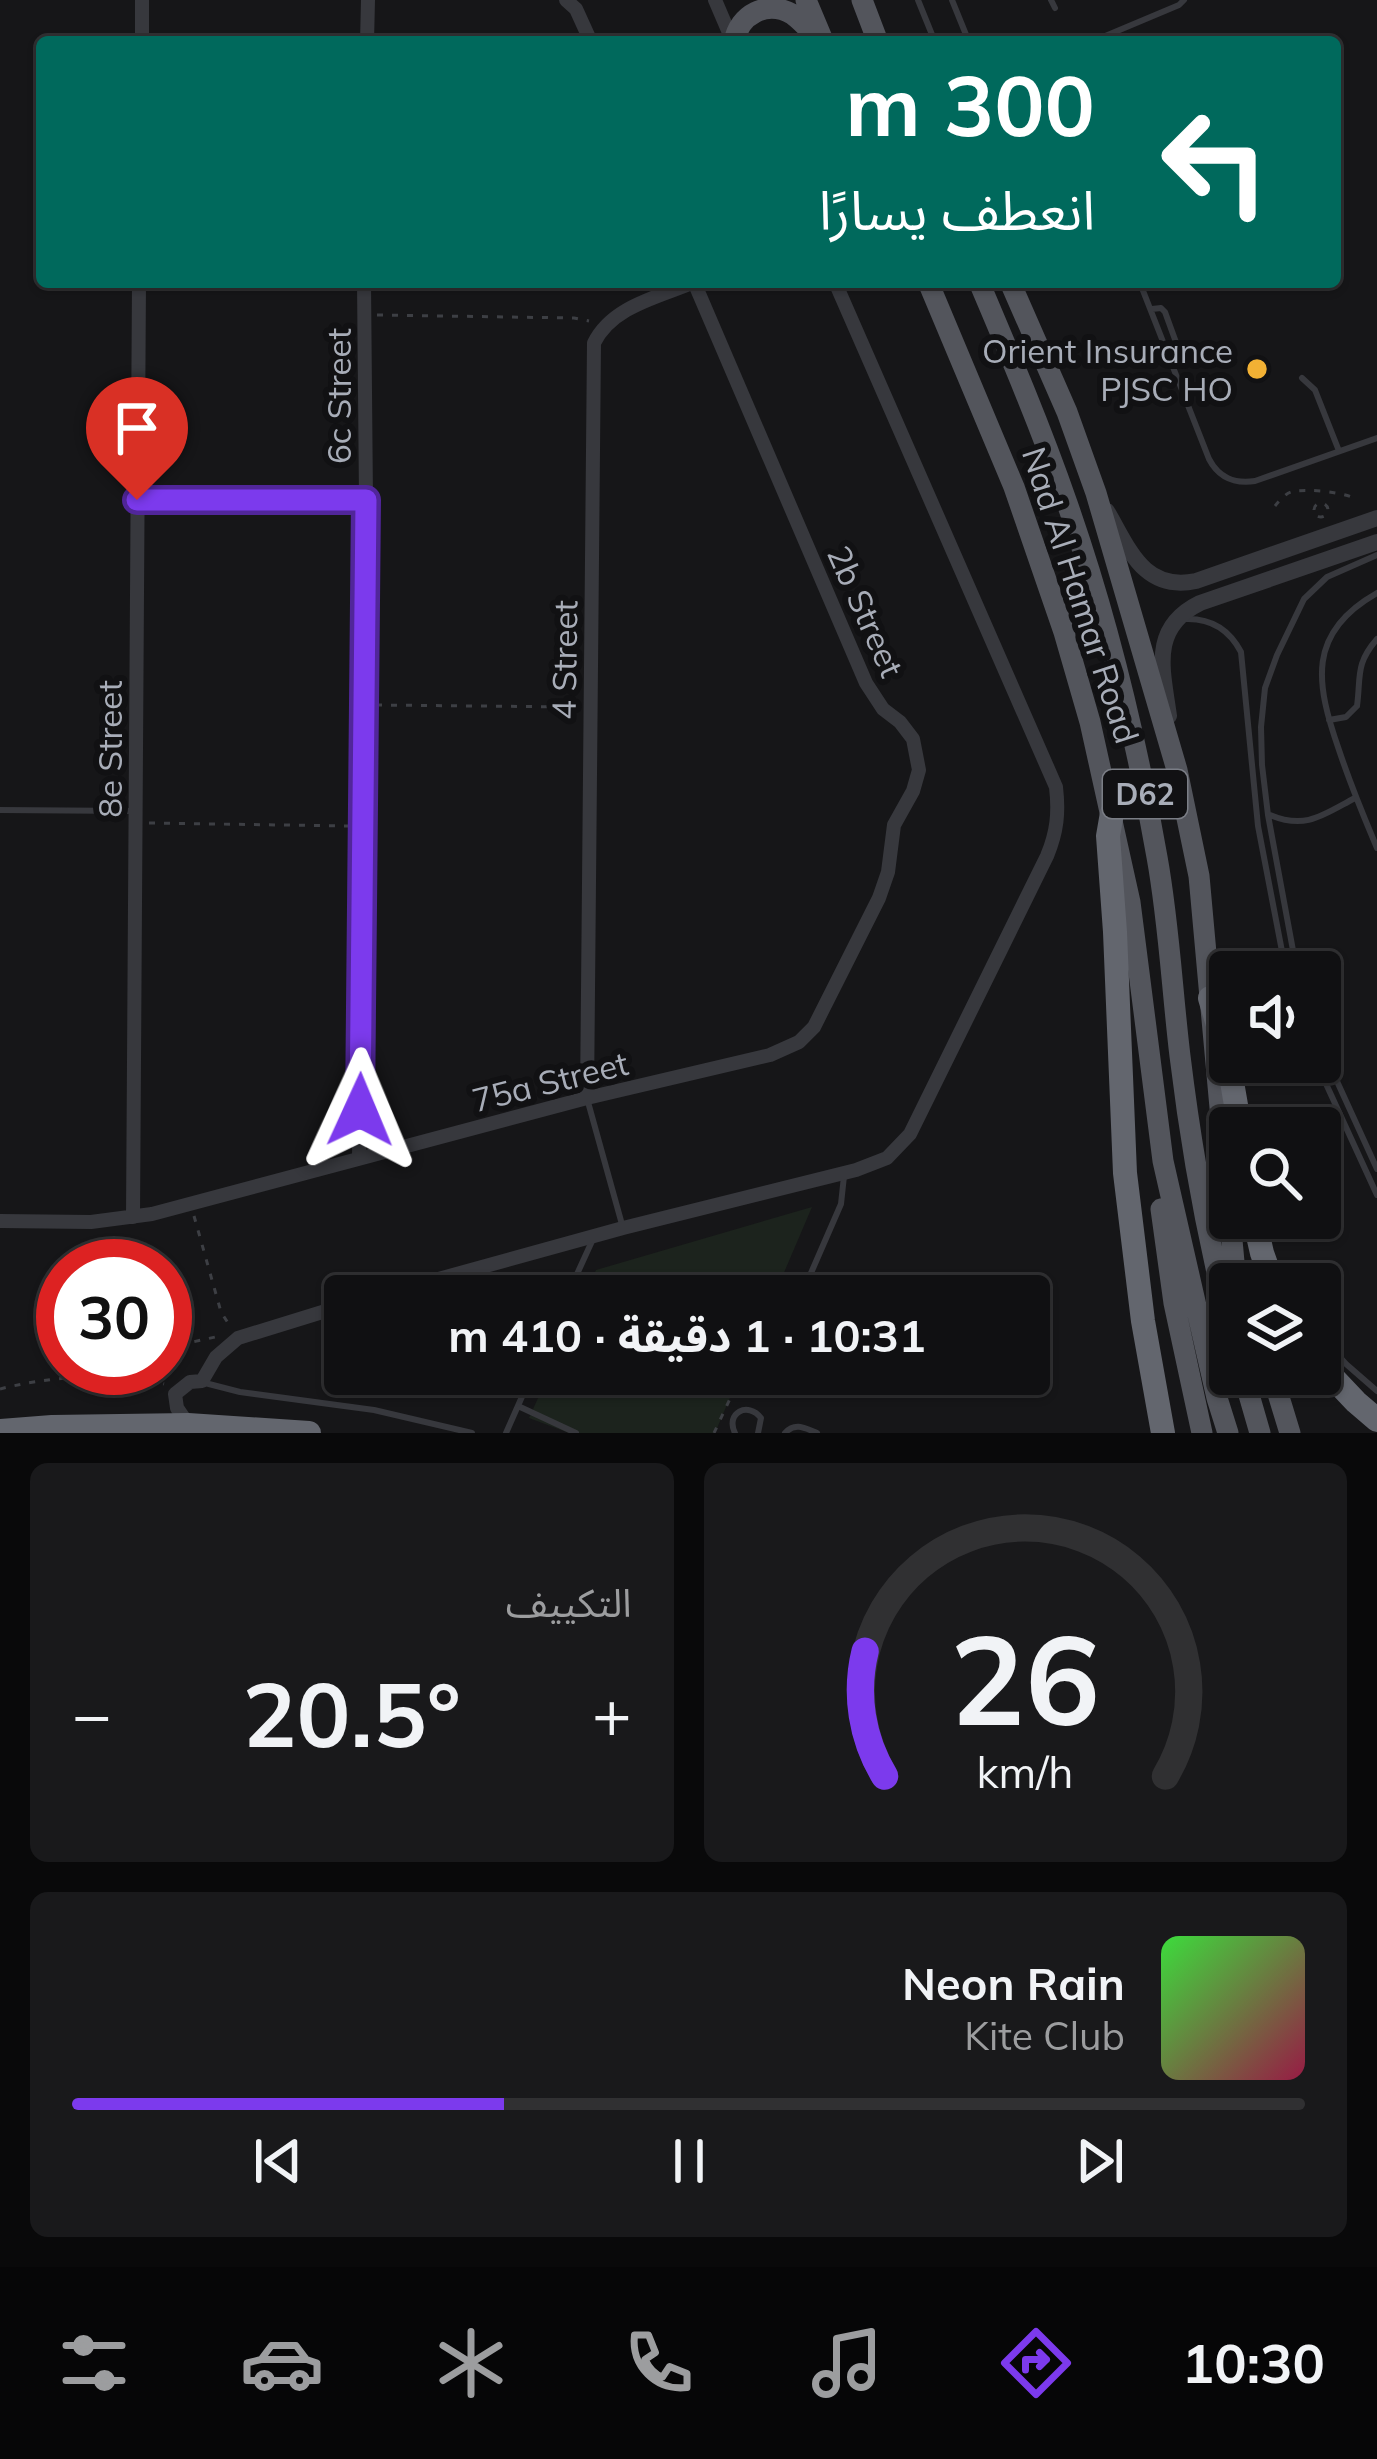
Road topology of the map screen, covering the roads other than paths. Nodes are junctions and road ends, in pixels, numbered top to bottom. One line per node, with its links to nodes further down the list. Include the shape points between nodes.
1 (142, 0): 10 (street)
2 (368, 0): 11 (street)
3 (566, 0): 12 (street)
4 (716, 0): 13 (street)
5 (806, 0): 16 (main road)
6 (862, 0): 17 (main road)
7 (918, 0): 18 (lane)
8 (952, 0): 19 (lane)
9 (1184, 0): 20 (lane)
10 (142, 36)
11 (367, 36)
12 (588, 36)
13 (731, 36)
14 (736, 36): 15 (main road, via 743,19 770,7)
15 (816, 36)
16 (821, 36)
17 (877, 36)
18 (933, 36)
19 (967, 36)
20 (1103, 36)
21 (139, 288): 34 (street, 8e Street)
22 (364, 288): 35 (street, 6c Street)
23 (679, 288): 58 (street, 4 Street, via 612,317 594,343)
24 (697, 288): 55 (street, 2b Street, via 866,682 907,730 919,759 879,898)
25 (838, 288): 62 (street, via 1047,765 1059,811 1047,856 910,1134 887,1158)
26 (931, 288): 48 (main road, Nad Al Hamar Road / D62, via 1033,537)
27 (981, 288): 69 (main road, Nad Al Hamar Road / D62, via 1067,501 1128,716 1161,878 1184,1093)
28 (1013, 288): 33 (main road)
29 (1143, 288): 32 (lane, via 1209,459 1224,477 1255,481)
30 (1302, 378): 32 (lane, via 1315,390)
31 (1377, 438): 32 (lane)
32 (1339, 451)
33 (1096, 493): 37 (street, via 1138,563 1166,582 1196,581); 45 (main road)
34 (137, 500): 35 (lane); 50 (street, 8e Street)
35 (366, 500): 59 (street, 6c Street)
36 (1377, 518): 37 (street)
37 (1316, 538): 40 (street)
38 (1377, 542): 40 (street)
39 (1377, 554): 49 (lane, via 1317,584 1276,655 1261,727)
40 (1308, 566): 42 (street, via 1200,603)
41 (1377, 593): 44 (lane, via 1349,612 1324,653 1320,685)
42 (1176, 621): 45 (street, via 1162,658); 52 (lane, via 1215,624 1241,652 1258,826)
43 (1377, 639): 44 (lane, via 1360,668 1357,706)
44 (1329, 720): 46 (lane)
45 (1178, 770): 54 (main road)
46 (1355, 798): 49 (lane, via 1302,823); 51 (lane)
47 (0, 811): 50 (lane)
48 (1112, 813): 60 (main road, Nad Al Hamar Road / D62); 94 (highway, via 1125,1173)
49 (1268, 815): 53 (lane)
50 (135, 817): 64 (street, 8e Street)
51 (1377, 848)
52 (1282, 951)
53 (1293, 951)
54 (1209, 987)
55 (819, 1018): 58 (street, 75a Street, via 780,1052)
56 (1326, 1083): 63 (lane)
57 (1338, 1083): 61 (lane)
58 (587, 1098): 59 (street, 75a Street); 66 (lane)
59 (359, 1157): 64 (street, 75a Street)
60 (1162, 1160): 95 (main road, via 1174,1303); 96 (main road, Nad Al Hamar Road / D62)
61 (1377, 1169)
62 (843, 1172): 66 (street); 73 (lane, via 842,1204)
63 (1377, 1195)
64 (134, 1217): 65 (street, 75a Street)
65 (0, 1221)
66 (623, 1228): 67 (street)
67 (594, 1235): 71 (street); 72 (lane)
68 (1273, 1252): 70 (lane)
69 (1216, 1263)
70 (1278, 1263)
71 (451, 1275)
72 (576, 1275)
73 (810, 1275)
74 (324, 1311): 76 (street, via 238,1338)
75 (1341, 1358): 78 (lane)
76 (202, 1381): 84 (street, via 175,1394); 88 (lane)
77 (1341, 1388): 83 (highway)
78 (1377, 1390)
79 (523, 1395): 82 (lane)
80 (1250, 1395): 97 (main road)
81 (1278, 1395): 98 (main road)
82 (518, 1406): 89 (lane); 90 (lane)
83 (1377, 1420)
84 (188, 1424): 85 (highway); 87 (highway)
85 (4, 1430)
86 (762, 1432): 91 (lane, via 758,1413 747,1408 732,1420)
87 (309, 1433)
88 (472, 1433)
89 (506, 1433)
90 (576, 1433)
91 (735, 1433)
92 (785, 1433): 93 (lane, via 799,1426)
93 (818, 1433)
94 (1163, 1433)
95 (1202, 1433)
96 (1228, 1433)
97 (1260, 1433)
98 (1290, 1433)

